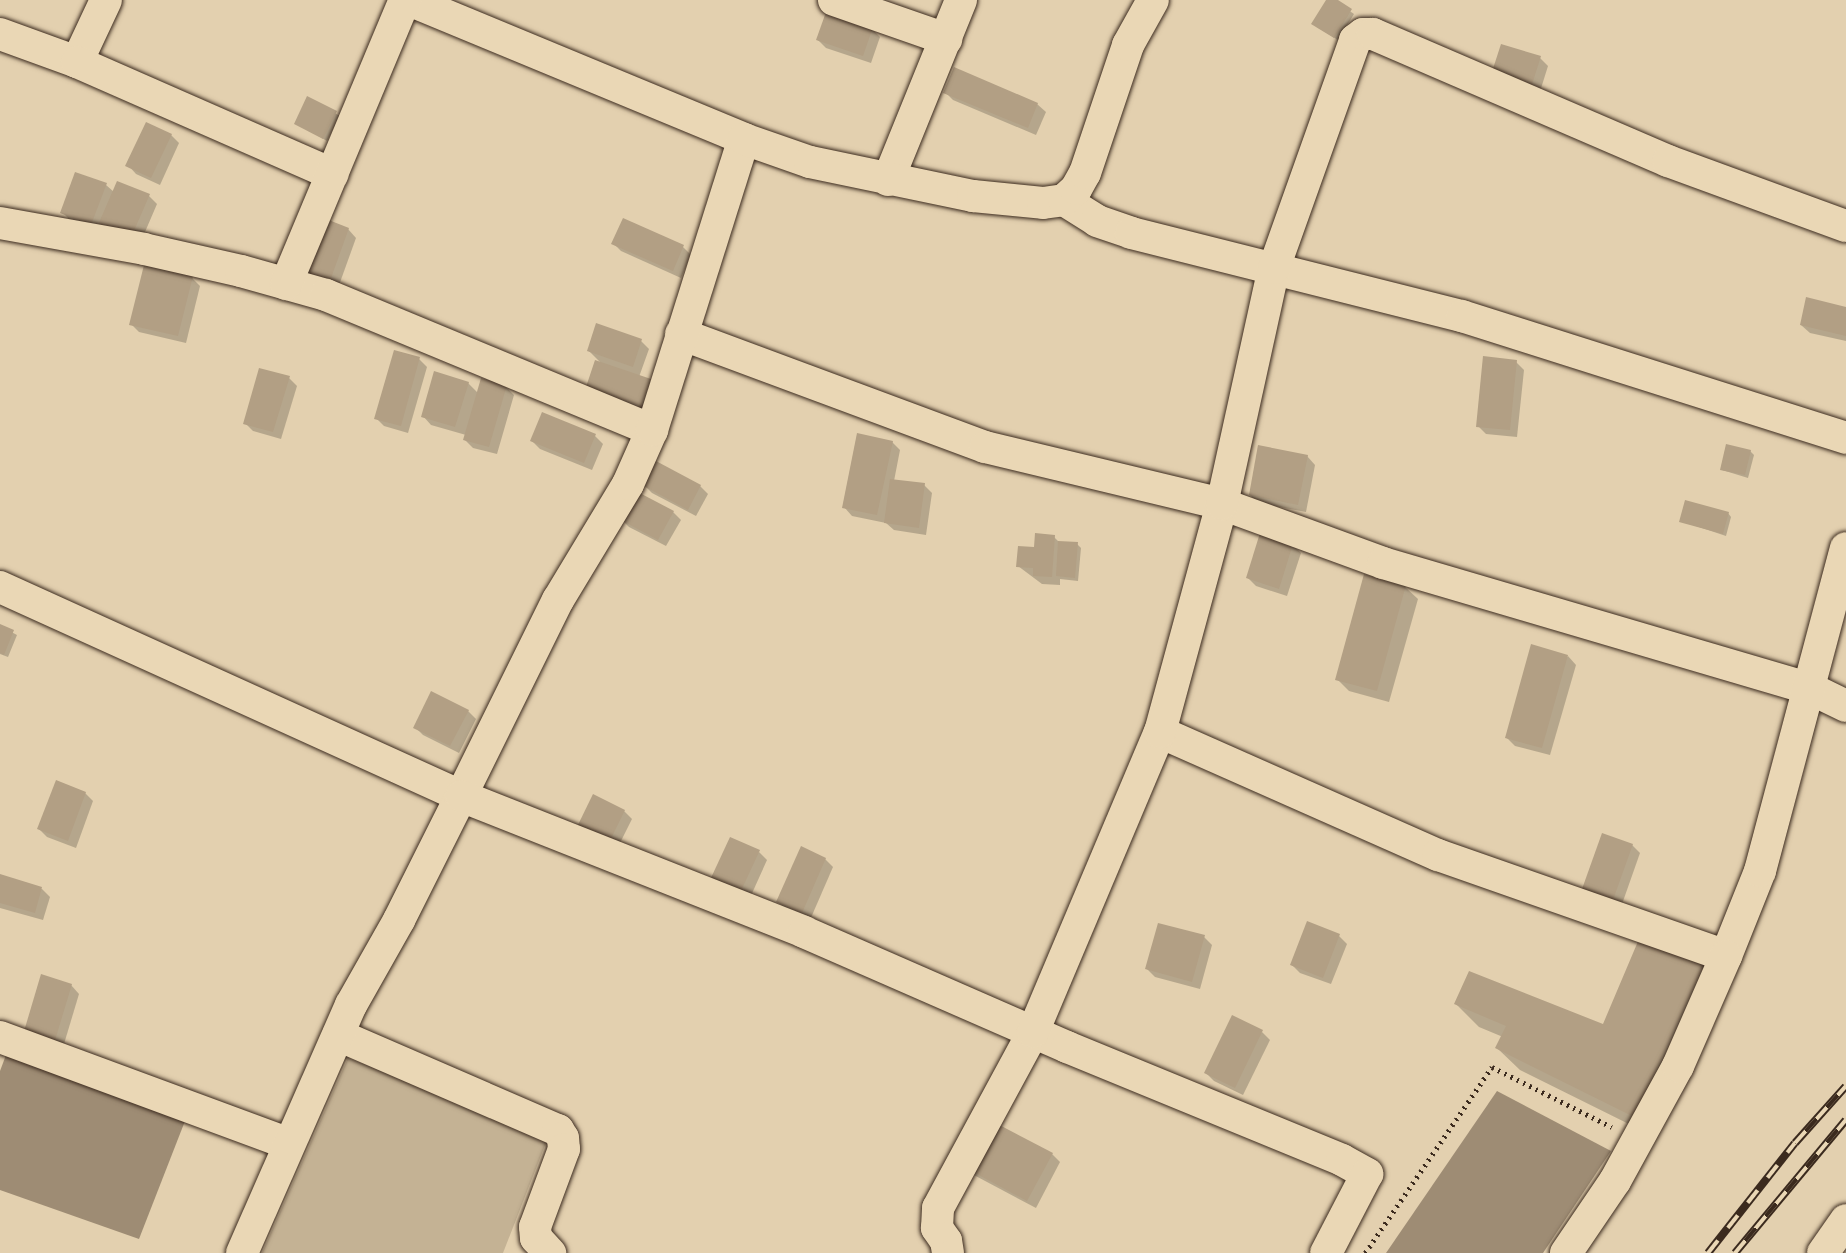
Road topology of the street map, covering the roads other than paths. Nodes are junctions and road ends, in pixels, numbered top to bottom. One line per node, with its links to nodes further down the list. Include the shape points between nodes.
1 (106, 0): 8 (street)
2 (407, 0): 9 (street); 10 (street)
3 (961, 0): 7 (street)
4 (1153, 0): 12 (street, via 1128,45 1085,173)
5 (843, 2): 7 (street)
6 (0, 34): 8 (street)
7 (946, 39): 11 (street)
8 (77, 62): 10 (street)
9 (744, 139): 11 (street, via 810,162); 17 (street)
10 (332, 174): 16 (street)
11 (888, 180): 12 (street, via 972,196 1043,203)
12 (1064, 200): 15 (street, via 1097,221 1131,233)
13 (0, 223): 16 (street, via 144,249)
14 (1846, 226): 15 (street, via 1668,161 1373,34 1363,34 1349,50)
15 (1274, 268): 19 (street, via 1462,316); 20 (street)
16 (286, 284): 18 (street, via 326,295)
17 (681, 334): 18 (street); 20 (street, via 985,447)
18 (652, 430): 26 (street, via 628,484 558,600)
19 (1846, 438)
20 (1222, 504): 23 (street, via 1383,563); 25 (street)
21 (1846, 548): 23 (street)
22 (0, 587): 26 (street)
23 (1809, 688): 24 (street); 27 (street, via 1760,871)
24 (1846, 706)
25 (1160, 732): 27 (street, via 1438,855); 28 (street)
26 (461, 796): 28 (street, via 803,932); 29 (street)
27 (1726, 956): 37 (street, via 1678,1066 1615,1181)
28 (1033, 1032): 35 (street, via 944,1194 937,1228); 36 (street, via 1342,1160 1371,1177)
29 (338, 1035): 31 (street); 34 (street, via 558,1130 564,1149 535,1227 536,1238)
30 (0, 1037): 31 (street)
31 (289, 1144): 33 (street)
32 (1846, 1220): 38 (street)
33 (242, 1253)
34 (550, 1253)
35 (948, 1253)
36 (1326, 1253)
37 (1566, 1253)
38 (1823, 1253)

